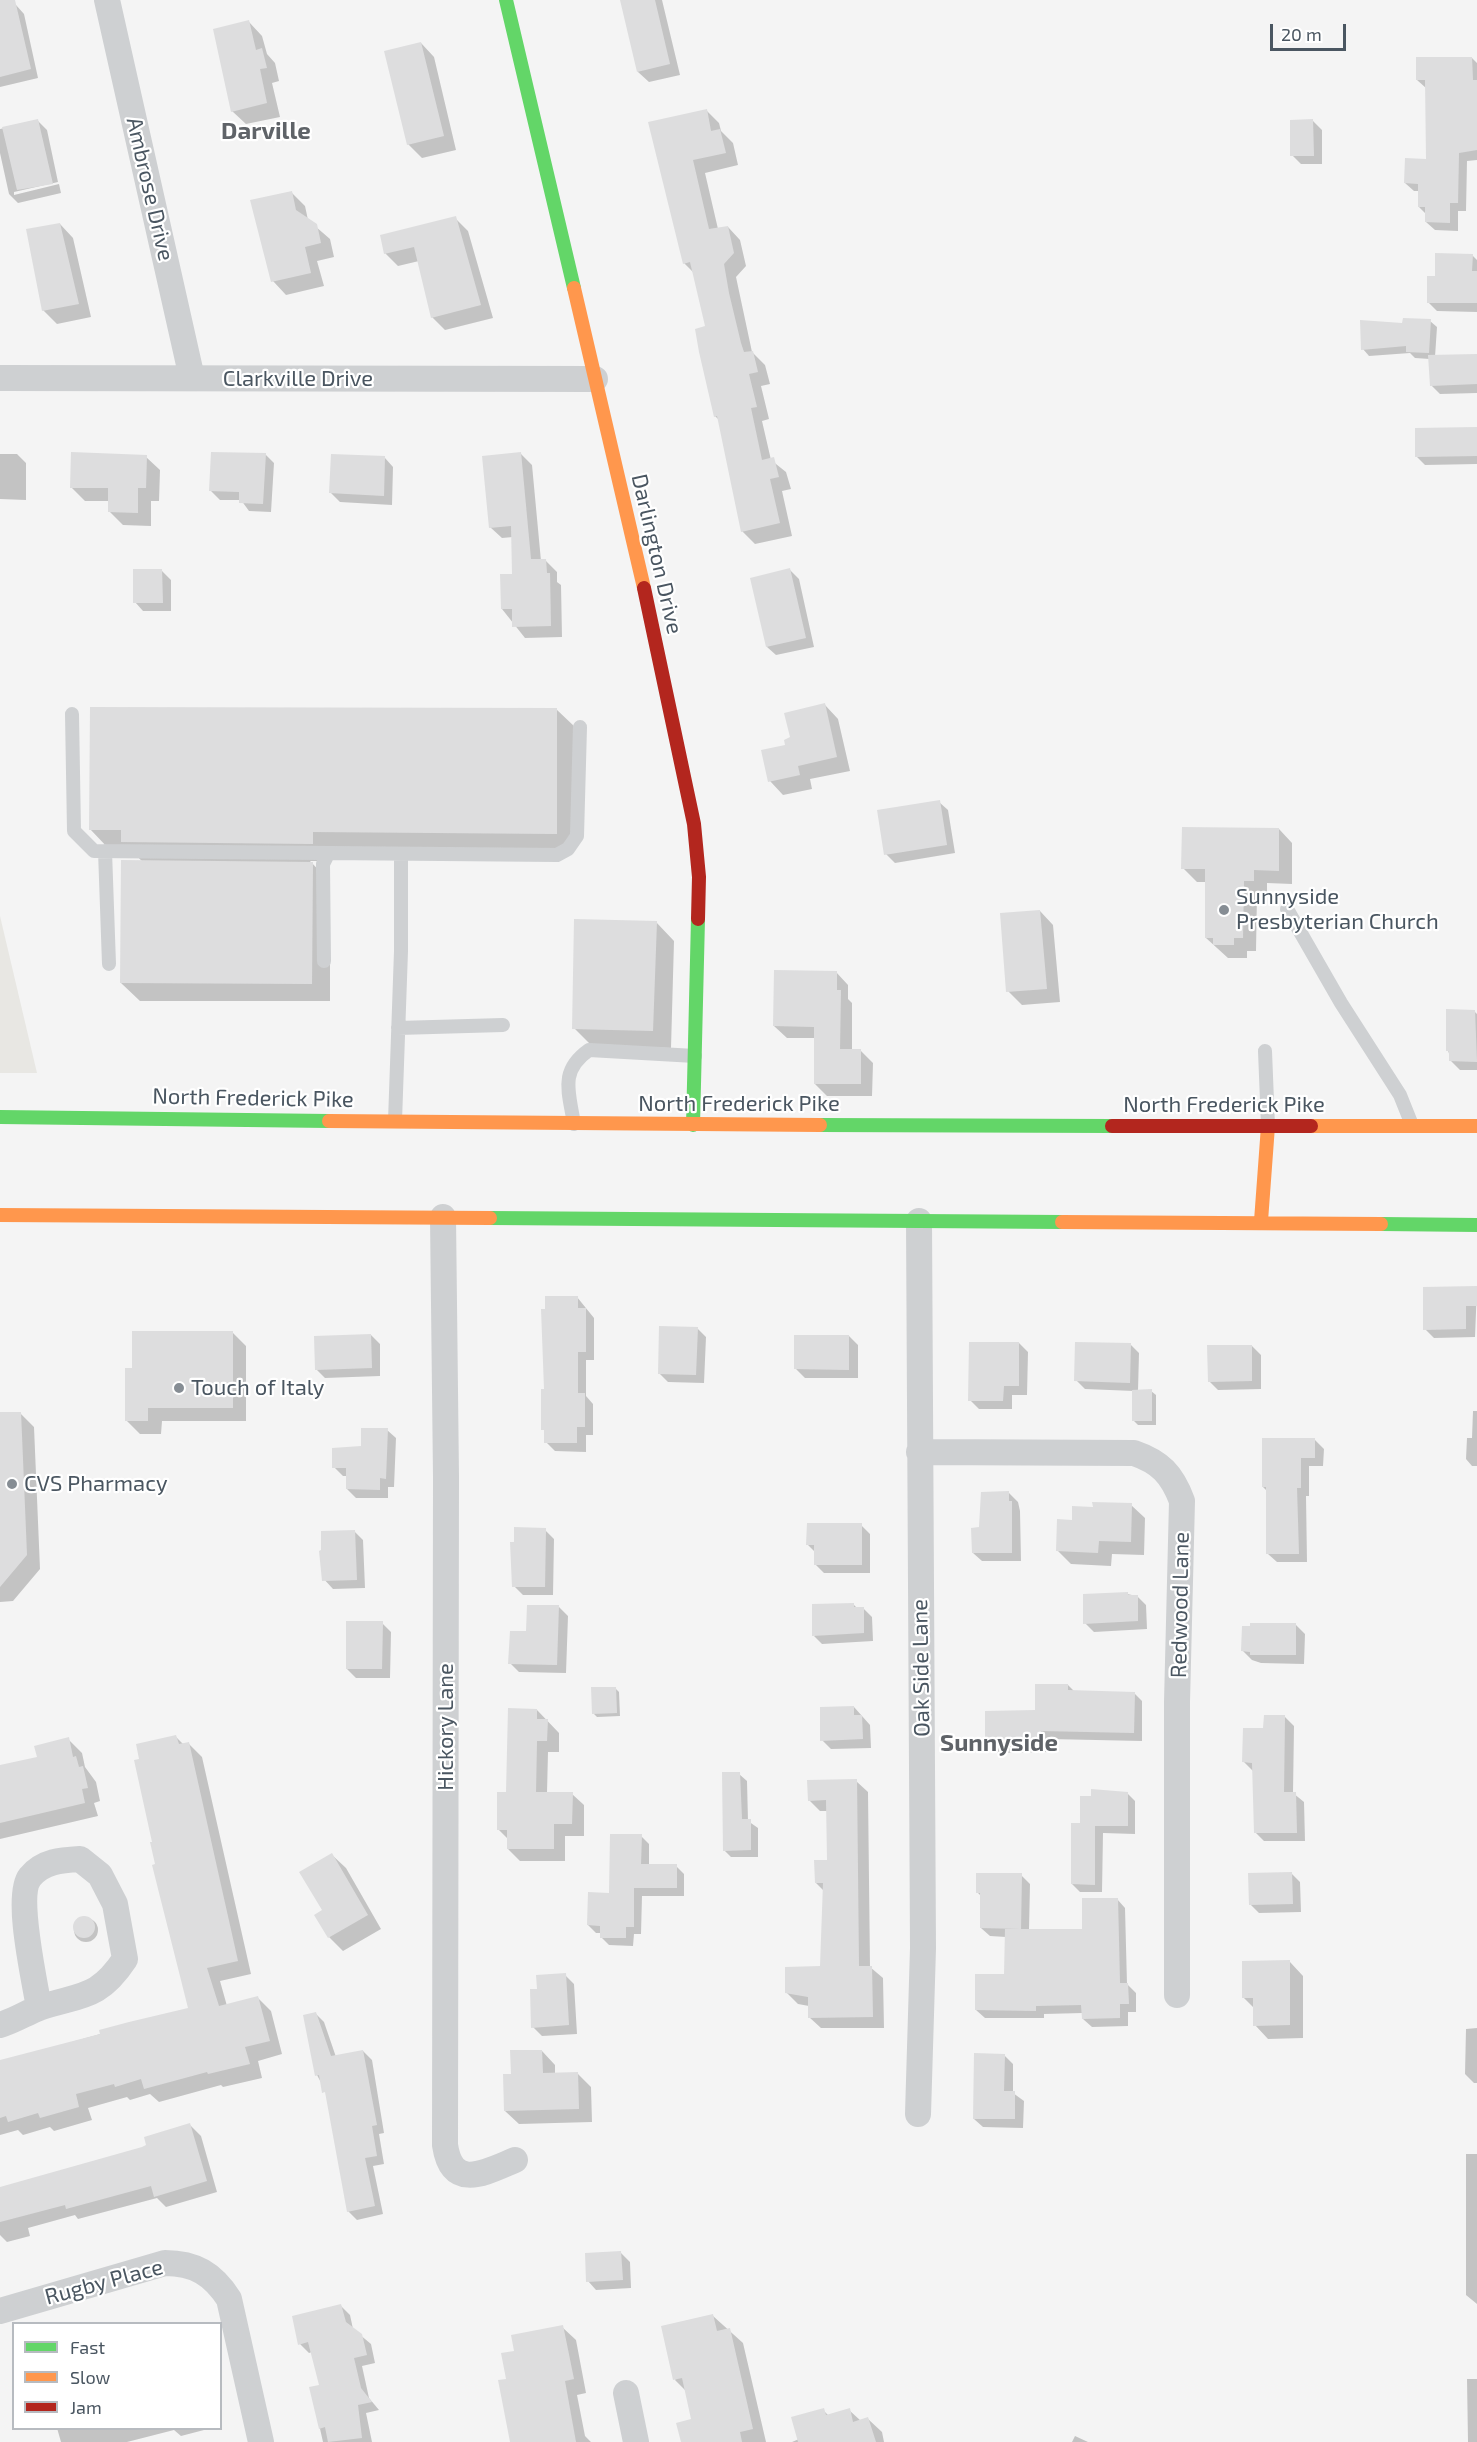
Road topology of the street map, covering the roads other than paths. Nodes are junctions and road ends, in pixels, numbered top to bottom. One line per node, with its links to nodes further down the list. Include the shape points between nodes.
1 (107, 0): 4 (street, Ambrose Drive)
2 (506, 0): 5 (main road, Darlington Drive)
3 (0, 378): 4 (street, Clarkville Drive)
4 (192, 378): 5 (street, Clarkville Drive)
5 (596, 380): 17 (main road, Darlington Drive, via 694,824 699,877)
6 (72, 714): 8 (lane, via 74,831 94,852)
7 (580, 727): 10 (lane, via 577,836 568,849 547,856)
8 (105, 852): 9 (lane); 13 (lane)
9 (328, 854): 10 (lane); 12 (lane, via 323,864)
10 (401, 856): 15 (lane)
11 (1287, 909): 22 (lane, via 1400,1095)
12 (324, 961)
13 (109, 964)
14 (503, 1025): 15 (lane)
15 (398, 1028): 19 (lane)
16 (1266, 1051): 23 (lane)
17 (695, 1056): 20 (lane, via 589,1050 569,1069); 21 (main road, Darlington Drive)
18 (0, 1117): 19 (main road, North Frederick Pike)
19 (395, 1121): 20 (main road, North Frederick Pike)
20 (574, 1124): 21 (main road, North Frederick Pike)
21 (693, 1125): 23 (main road, North Frederick Pike)
22 (1412, 1125): 23 (main road, North Frederick Pike); 24 (main road, North Frederick Pike)
23 (1268, 1126): 28 (main road)
24 (1477, 1126)
25 (0, 1215): 26 (main road)
26 (443, 1217): 27 (main road); 35 (street, Hickory Lane, via 445,2145 452,2167 466,2175 479,2175)
27 (919, 1221): 28 (main road); 30 (street, Oak Side Lane)
28 (1261, 1221): 29 (main road)
29 (1477, 1225)
30 (919, 1452): 31 (street, Redwood Lane, via 1134,1453 1152,1459 1175,1483 1182,1501); 34 (street, Oak Side Lane, via 923,1948)
31 (1177, 1995)
32 (39, 2008): 32 (street, via 88,1996 113,1978 125,1959 115,1904 100,1875 80,1859 51,1862 30,1877 23,1903); 33 (street)
33 (0, 2025)
34 (918, 2114)
35 (514, 2160)
36 (0, 2311): 38 (street, Rugby Place, via 165,2263 184,2263 204,2271 219,2283 229,2299)
37 (626, 2393): 39 (street)
38 (261, 2442)
39 (636, 2442)

